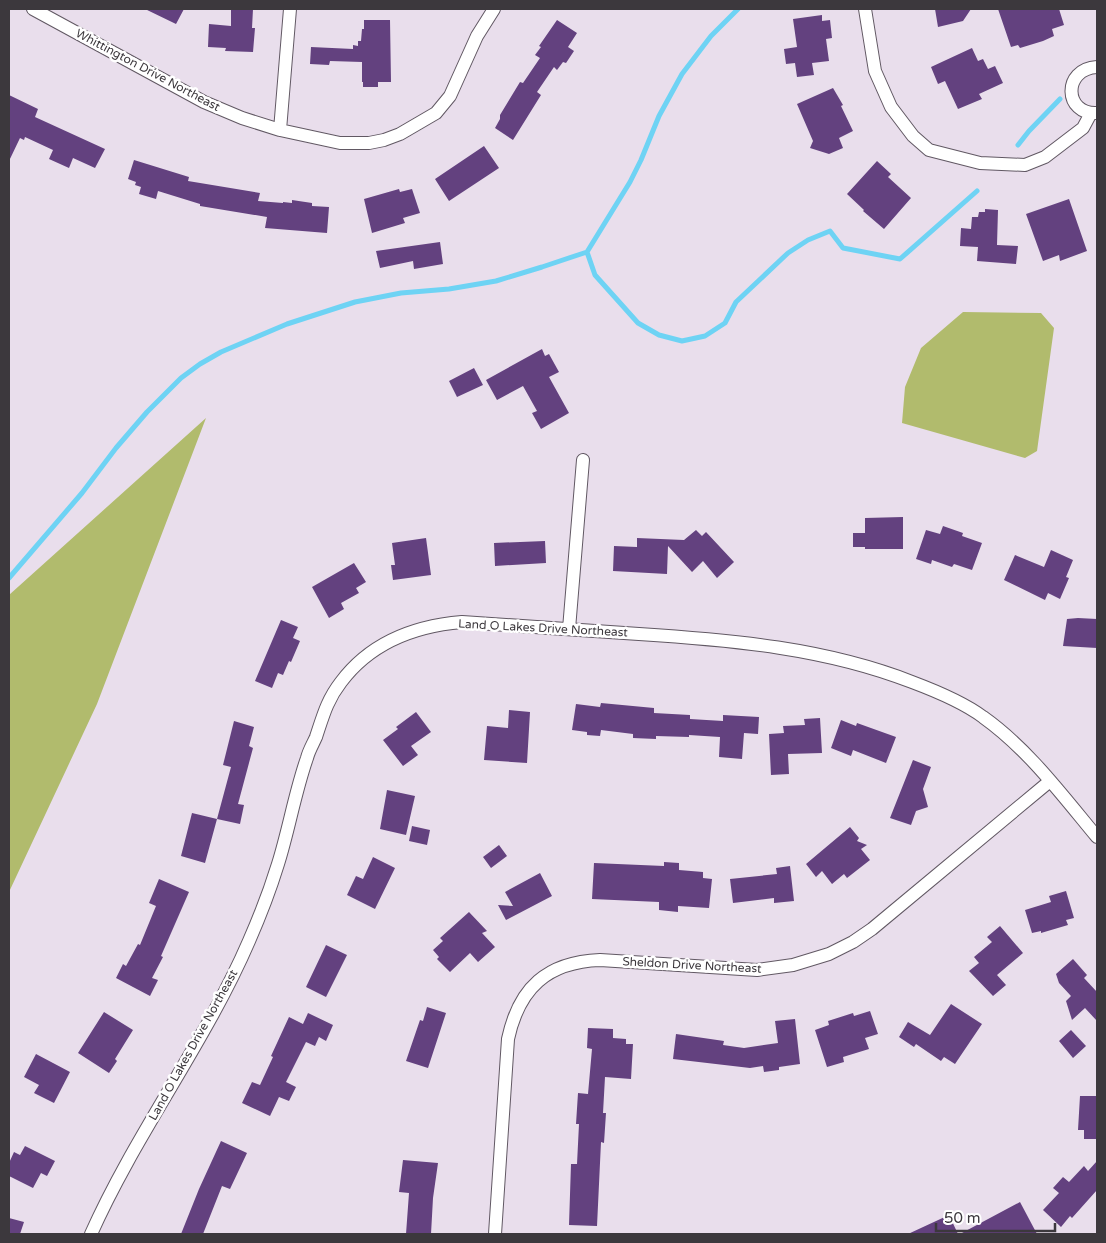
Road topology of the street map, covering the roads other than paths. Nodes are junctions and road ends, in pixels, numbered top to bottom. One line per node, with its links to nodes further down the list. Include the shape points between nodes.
1 (33, 9): 7 (street, Whittington Drive Northeast, via 204,102)
2 (290, 9): 7 (street)
3 (494, 9): 7 (street, Whittington Drive Northeast, via 477,36 450,96 436,113 400,134 369,143 340,143)
4 (865, 9): 6 (street, via 876,71 891,107 913,136 929,150 980,163 1026,165 1045,157 1084,128)
5 (1097, 67): 6 (street, via 1080,71 1071,87 1076,104 1082,110)
6 (1094, 113)
7 (280, 130)
8 (583, 460): 9 (street)
9 (569, 629): 10 (street, Land O Lakes Drive Northeast, via 755,643 887,672 938,692 982,716 1017,744); 12 (street, Land O Lakes Drive Northeast, via 462,622 415,629 388,641 363,659 341,682 325,709 307,757 278,863 249,942 213,1014 108,1196)
10 (1050, 781): 11 (street, Land O Lakes Drive Northeast); 13 (street, Sheldon Drive Northeast, via 872,929 829,954 793,966 757,970 584,960 548,973 523,998 513,1018 508,1039)
11 (1097, 837)
12 (91, 1234)
13 (495, 1234)

